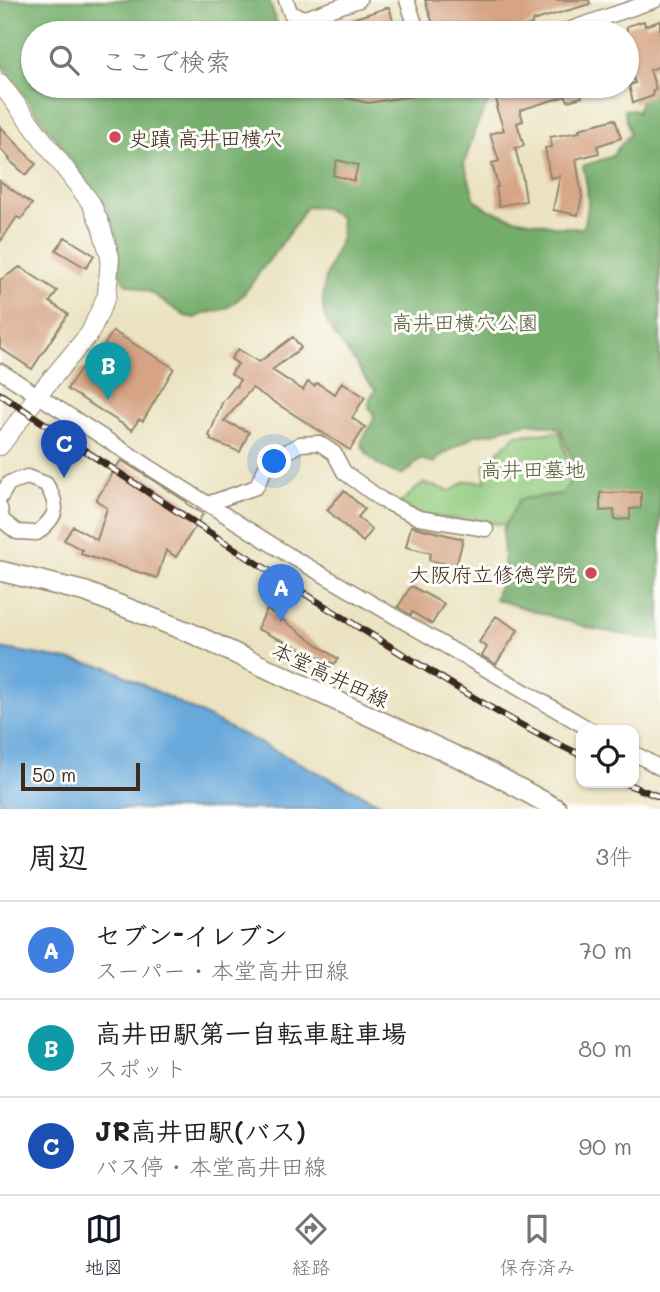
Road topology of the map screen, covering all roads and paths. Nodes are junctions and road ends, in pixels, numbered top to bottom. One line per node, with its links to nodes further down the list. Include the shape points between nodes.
1 (286, 0): 2 (street, via 291,14 305,18)
2 (359, 0)
3 (407, 0): 5 (street)
4 (656, 0): 6 (street)
5 (414, 21)
6 (594, 21)
7 (0, 83): 9 (street, via 91,203 110,257 107,295 90,332)
8 (0, 370): 9 (street)
9 (38, 395): 10 (street); 12 (street)
10 (0, 446)
11 (0, 498): 13 (street, via 9,483 27,477 46,484 55,501 52,520 37,533 17,532 2,520)
12 (207, 503): 14 (street, via 256,487 268,463 300,444 319,443 334,453 344,472 382,500 419,518); 16 (street, via 303,564)
13 (0, 509)
14 (486, 528)
15 (0, 571): 19 (main road, 本堂高井田線, via 86,592 191,633 490,772)
16 (582, 725)
17 (639, 756): 18 (street)
18 (660, 768)
19 (557, 809)

